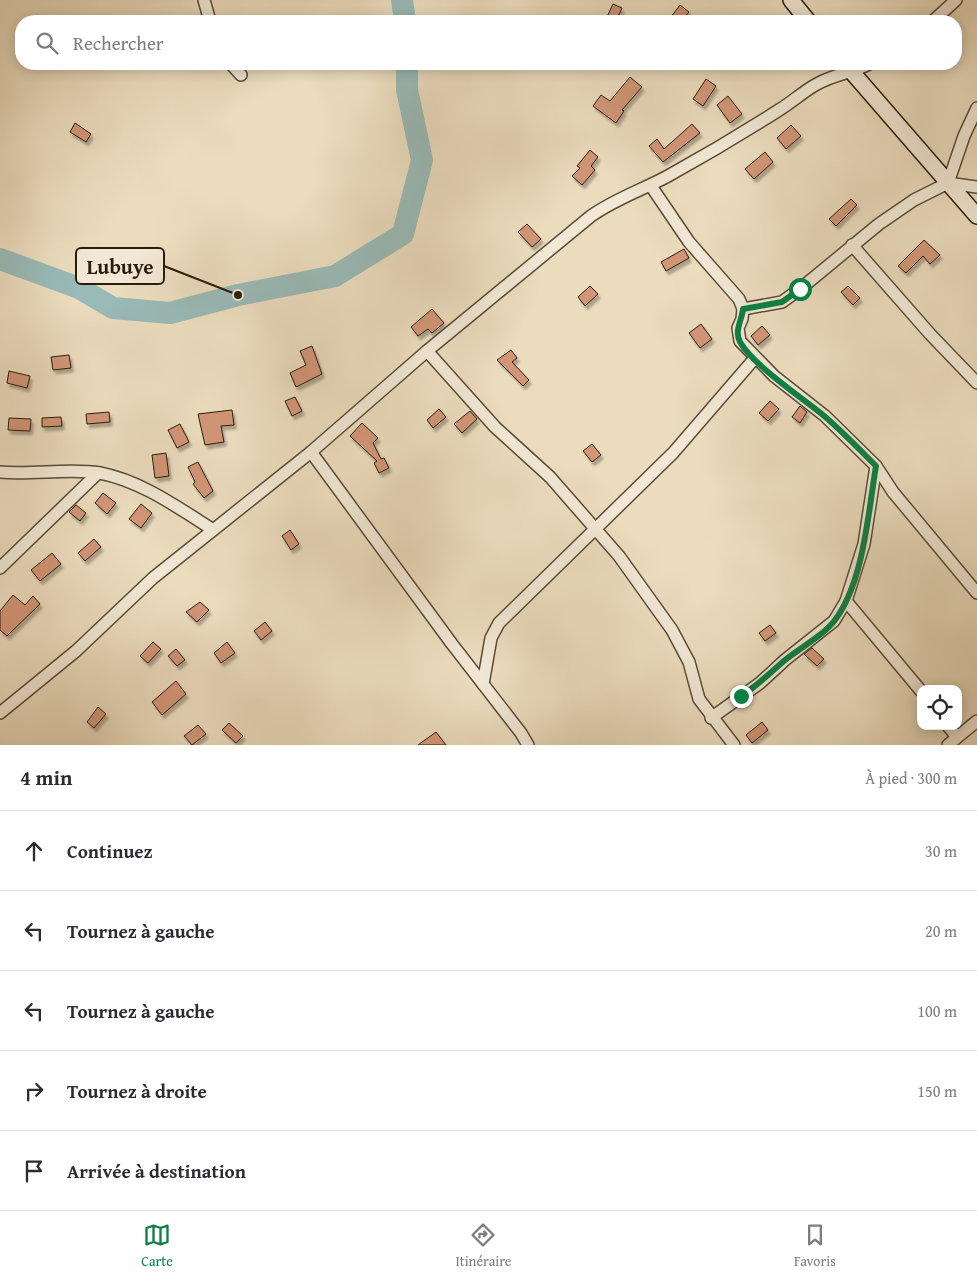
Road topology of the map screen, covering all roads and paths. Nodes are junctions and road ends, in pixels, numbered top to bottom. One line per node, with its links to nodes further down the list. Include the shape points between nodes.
1 (204, 0): 4 (street)
2 (791, 0): 5 (street)
3 (956, 0): 6 (street)
4 (208, 15)
5 (803, 15)
6 (940, 15)
7 (236, 70): 10 (street)
8 (845, 70): 13 (street, via 814,85 732,140)
9 (851, 70): 12 (street)
10 (241, 75)
11 (977, 108): 12 (street)
12 (948, 183): 14 (street); 15 (street); 16 (street, via 914,200)
13 (651, 186): 17 (street, via 689,242 730,288); 18 (street, via 626,194 591,216)
14 (977, 187)
15 (977, 216)
16 (852, 245): 17 (street, via 782,302); 20 (street)
17 (743, 309): 19 (street, via 738,328 740,341)
18 (427, 351): 21 (street); 26 (street, via 490,422 550,477)
19 (755, 358): 22 (street, via 825,416); 26 (street, via 673,453)
20 (977, 383)
21 (311, 452): 25 (street); 30 (street)
22 (876, 466): 28 (street, via 893,492); 29 (street, via 864,544)
23 (0, 472): 24 (street)
24 (98, 473): 25 (street, via 140,486); 27 (street)
25 (212, 529): 32 (street, via 153,578 76,651)
26 (596, 530): 30 (street, via 499,623 491,638); 33 (street, via 619,556 672,630 689,662 699,699)
27 (0, 568)
28 (977, 593)
29 (846, 601): 31 (street); 33 (street, via 834,621 760,683)
30 (483, 684): 37 (street)
31 (917, 686)
32 (0, 713)
33 (711, 718): 38 (street)
34 (977, 721): 36 (street)
35 (951, 730): 36 (street)
36 (957, 737): 39 (street)
37 (528, 745)
38 (734, 745)
39 (948, 745)

